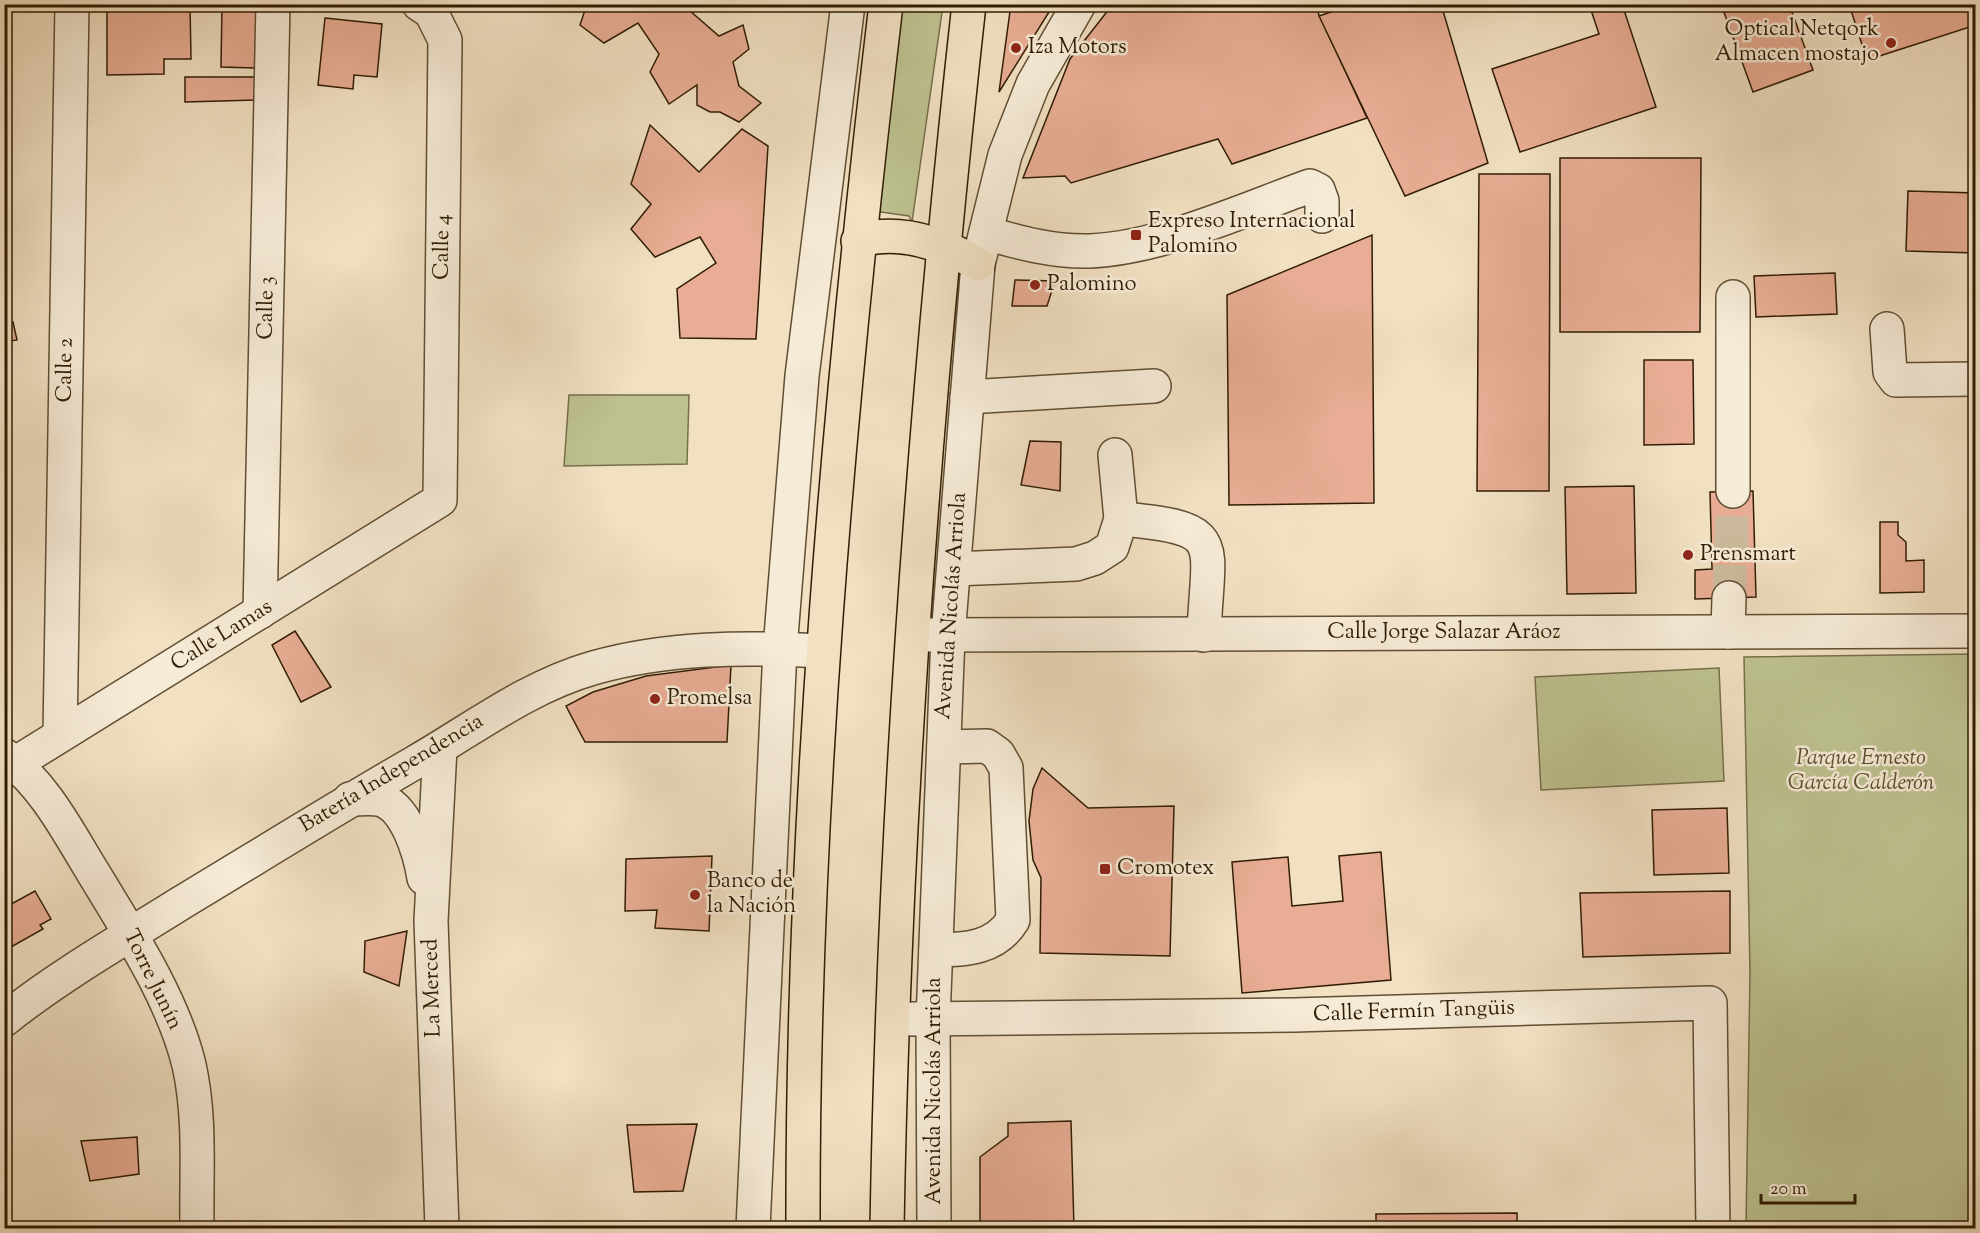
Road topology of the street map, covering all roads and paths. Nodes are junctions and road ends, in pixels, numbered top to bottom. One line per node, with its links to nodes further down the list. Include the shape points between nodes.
1 (72, 4): 31 (street, Calle 2)
2 (273, 4): 23 (street, Calle 3)
3 (419, 4): 19 (street, Calle 4, via 431,12 445,40)
4 (848, 4): 29 (street, via 802,376)
5 (886, 4): 9 (main road)
6 (969, 4): 10 (main road, Avenida Nicolás Arriola)
7 (1079, 4): 11 (street, Avenida Nicolás Arriola, via 1025,104 1005,155)
8 (1322, 216): 11 (street, via 1318,190 1310,186 1148,243 1090,251)
9 (858, 241): 10 (main road, via 892,234); 30 (main road)
10 (944, 248): 11 (main road); 26 (main road, Avenida Nicolás Arriola)
11 (982, 248): 16 (street, Avenida Nicolás Arriola)
12 (1733, 297): 18 (street)
13 (1887, 329): 14 (street, via 1890,372 1896,380)
14 (1976, 379)
15 (1154, 386): 16 (street)
16 (967, 397): 21 (street, Avenida Nicolás Arriola)
17 (1115, 455): 20 (street)
18 (1733, 491)
19 (440, 500): 23 (street, Calle Lamas)
20 (1120, 519): 21 (street, via 1113,547 1076,564); 27 (street, via 1187,528 1206,543 1209,557)
21 (954, 569): 28 (street, Avenida Nicolás Arriola)
22 (1729, 598): 25 (street)
23 (260, 612): 31 (street, Calle Lamas)
24 (1976, 631): 25 (street, Calle Jorge Salazar Aráoz)
25 (1728, 632): 27 (street, Calle Jorge Salazar Aráoz)
26 (912, 635): 28 (street, Calle Jorge Salazar Aráoz); 39 (main road, Avenida Nicolás Arriola)
27 (1204, 635): 28 (street, Calle Jorge Salazar Aráoz)
28 (948, 636): 32 (street, Avenida Nicolás Arriola)
29 (780, 649): 30 (street, Batería Independencia); 33 (street, Batería Independencia, via 674,652 591,669 492,713); 44 (street)
30 (822, 651): 45 (main road, via 805,1040)
31 (60, 735): 34 (street, Calle Lamas)
32 (944, 747): 38 (street, Avenida Nicolás Arriola); 38 (street, via 987,746 998,754 1006,768 1013,920 1005,934 988,944)
33 (440, 748): 35 (street, Batería Independencia); 36 (street, La Merced)
34 (10, 759): 37 (street, Torre Junín, via 36,784)
35 (350, 799): 36 (street, via 380,800 406,824 422,872); 37 (street, Batería Independencia)
36 (431, 921): 43 (street, La Merced)
37 (131, 934): 40 (street, Batería Independencia); 42 (street, Torre Junín, via 174,1022 189,1063 195,1106)
38 (936, 950): 41 (street, Avenida Nicolás Arriola)
39 (892, 1018): 41 (street, Calle Fermín Tangüis); 46 (main road, Avenida Nicolás Arriola)
40 (4, 1020)
41 (933, 1020): 47 (street, Avenida Nicolás Arriola); 48 (street, Calle Fermín Tangüis, via 1710,1003)
42 (197, 1228)
43 (442, 1228)
44 (753, 1228)
45 (803, 1228)
46 (887, 1228)
47 (934, 1228)
48 (1713, 1228)

